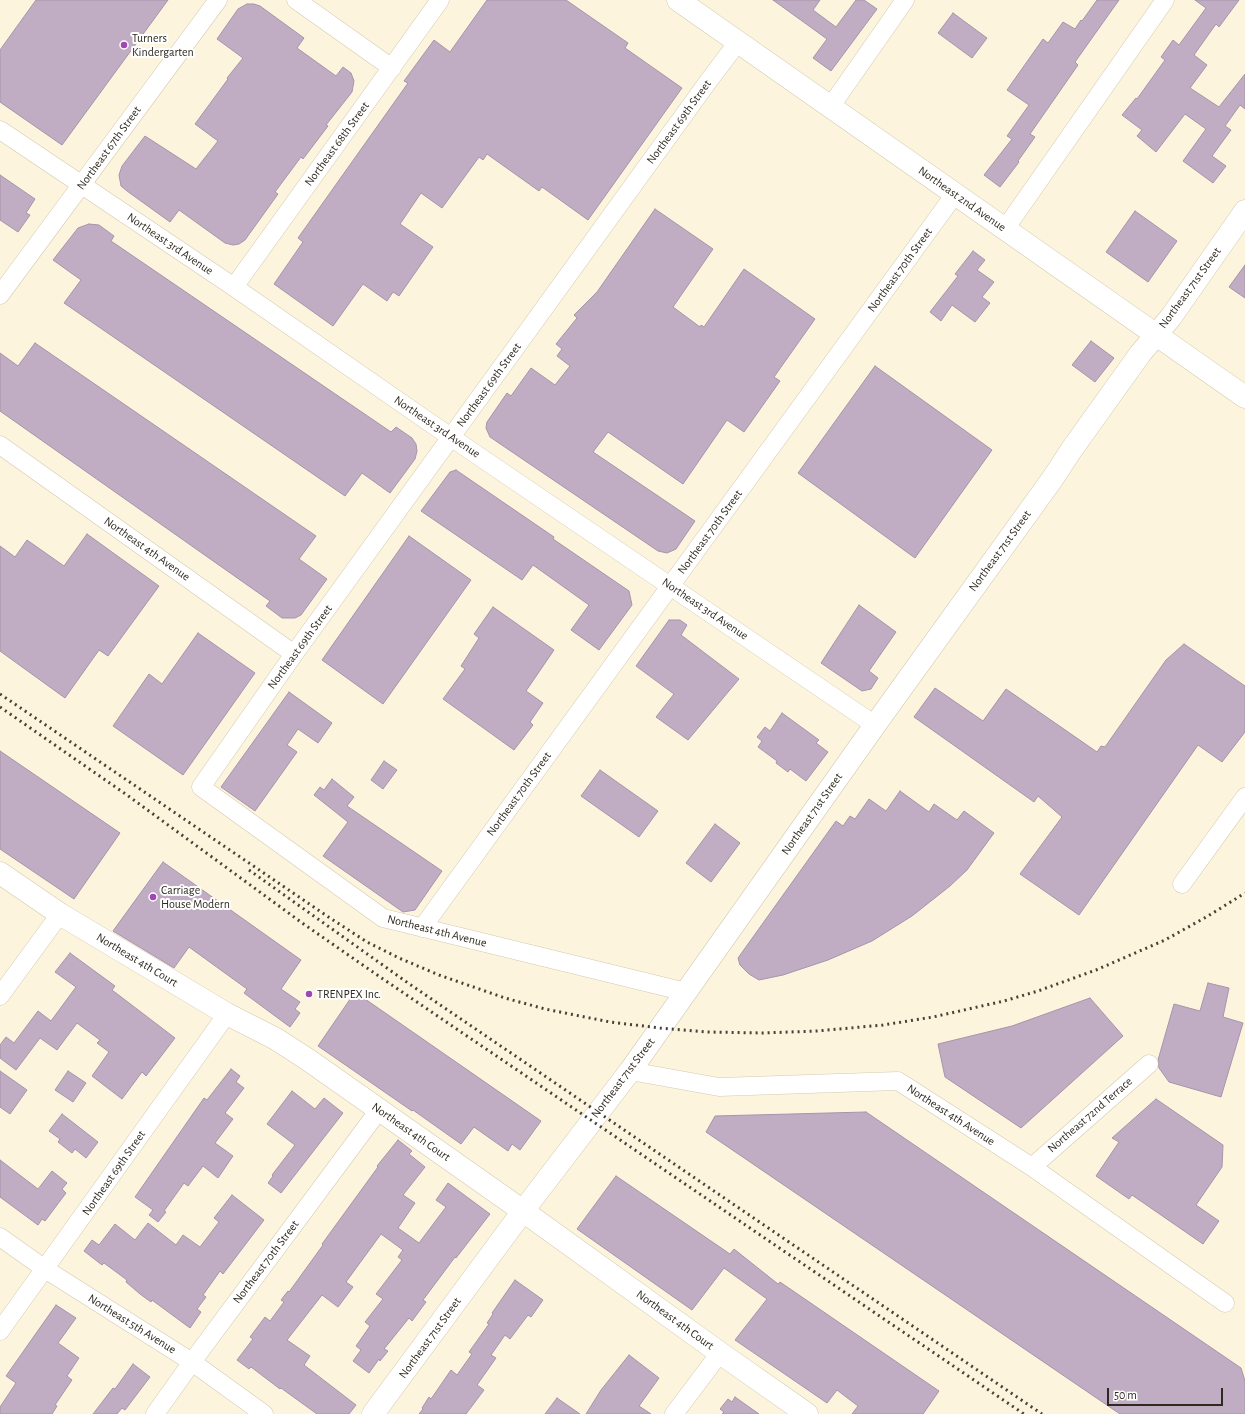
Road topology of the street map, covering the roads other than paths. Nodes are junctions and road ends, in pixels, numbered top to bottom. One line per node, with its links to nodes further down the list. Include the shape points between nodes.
1 (218, 0): 11 (street, Northeast 67th Street)
2 (296, 0): 8 (street)
3 (440, 0): 8 (street, Northeast 68th Street)
4 (678, 0): 7 (street, Northeast 2nd Avenue)
5 (905, 0): 9 (street)
6 (1164, 0): 14 (street)
7 (738, 42): 9 (street, Northeast 2nd Avenue); 19 (street, Northeast 69th Street)
8 (392, 68): 15 (street, Northeast 68th Street)
9 (831, 106): 12 (street, Northeast 2nd Avenue)
10 (0, 130): 11 (street, Northeast 3rd Avenue)
11 (82, 185): 15 (street, Northeast 3rd Avenue); 16 (street, Northeast 67th Street)
12 (955, 194): 14 (street, Northeast 2nd Avenue); 21 (street, Northeast 70th Street)
13 (1245, 211): 17 (street, Northeast 71st Street)
14 (1005, 229): 17 (street, Northeast 2nd Avenue)
15 (234, 287): 19 (street, Northeast 3rd Avenue)
16 (0, 295)
17 (1156, 335): 18 (street, Northeast 2nd Avenue); 23 (street, Northeast 71st Street)
18 (1245, 397)
19 (452, 438): 21 (street, Northeast 3rd Avenue); 22 (street, Northeast 69th Street)
20 (0, 445): 22 (street, Northeast 4th Avenue)
21 (671, 586): 23 (street, Northeast 3rd Avenue); 29 (street, Northeast 70th Street)
22 (294, 654): 24 (street, Northeast 69th Street)
23 (875, 725): 30 (street, Northeast 71st Street)
24 (201, 787): 29 (street, Northeast 4th Avenue, via 383,918)
25 (1245, 797): 27 (street)
26 (0, 873): 28 (street, Northeast 4th Court)
27 (1182, 884)
28 (60, 914): 31 (street); 32 (street, Northeast 4th Court)
29 (422, 928): 30 (street, Northeast 4th Avenue)
30 (686, 992): 34 (street, Northeast 71st Street)
31 (0, 996)
32 (227, 1014): 35 (street, Northeast 4th Court, via 276,1039); 39 (street, Northeast 69th Street)
33 (1149, 1064): 36 (street, Northeast 72nd Terrace)
34 (630, 1071): 36 (street, Northeast 4th Avenue, via 719,1087 898,1081); 37 (street, Northeast 71st Street)
35 (379, 1110): 37 (street, Northeast 4th Court); 43 (street, Northeast 70th Street)
36 (1032, 1167): 40 (street, Northeast 4th Avenue)
37 (523, 1211): 42 (street, Northeast 4th Court); 46 (street, Northeast 71st Street)
38 (0, 1237): 39 (street, Northeast 5th Avenue)
39 (45, 1269): 41 (street, Northeast 69th Street); 43 (street, Northeast 5th Avenue)
40 (1224, 1303)
41 (0, 1331)
42 (720, 1353): 47 (street); 48 (street, Northeast 4th Court)
43 (192, 1362): 44 (street, Northeast 70th Street); 45 (street, Northeast 5th Avenue)
44 (155, 1414)
45 (264, 1414)
46 (373, 1414)
47 (674, 1414)
48 (807, 1414)

